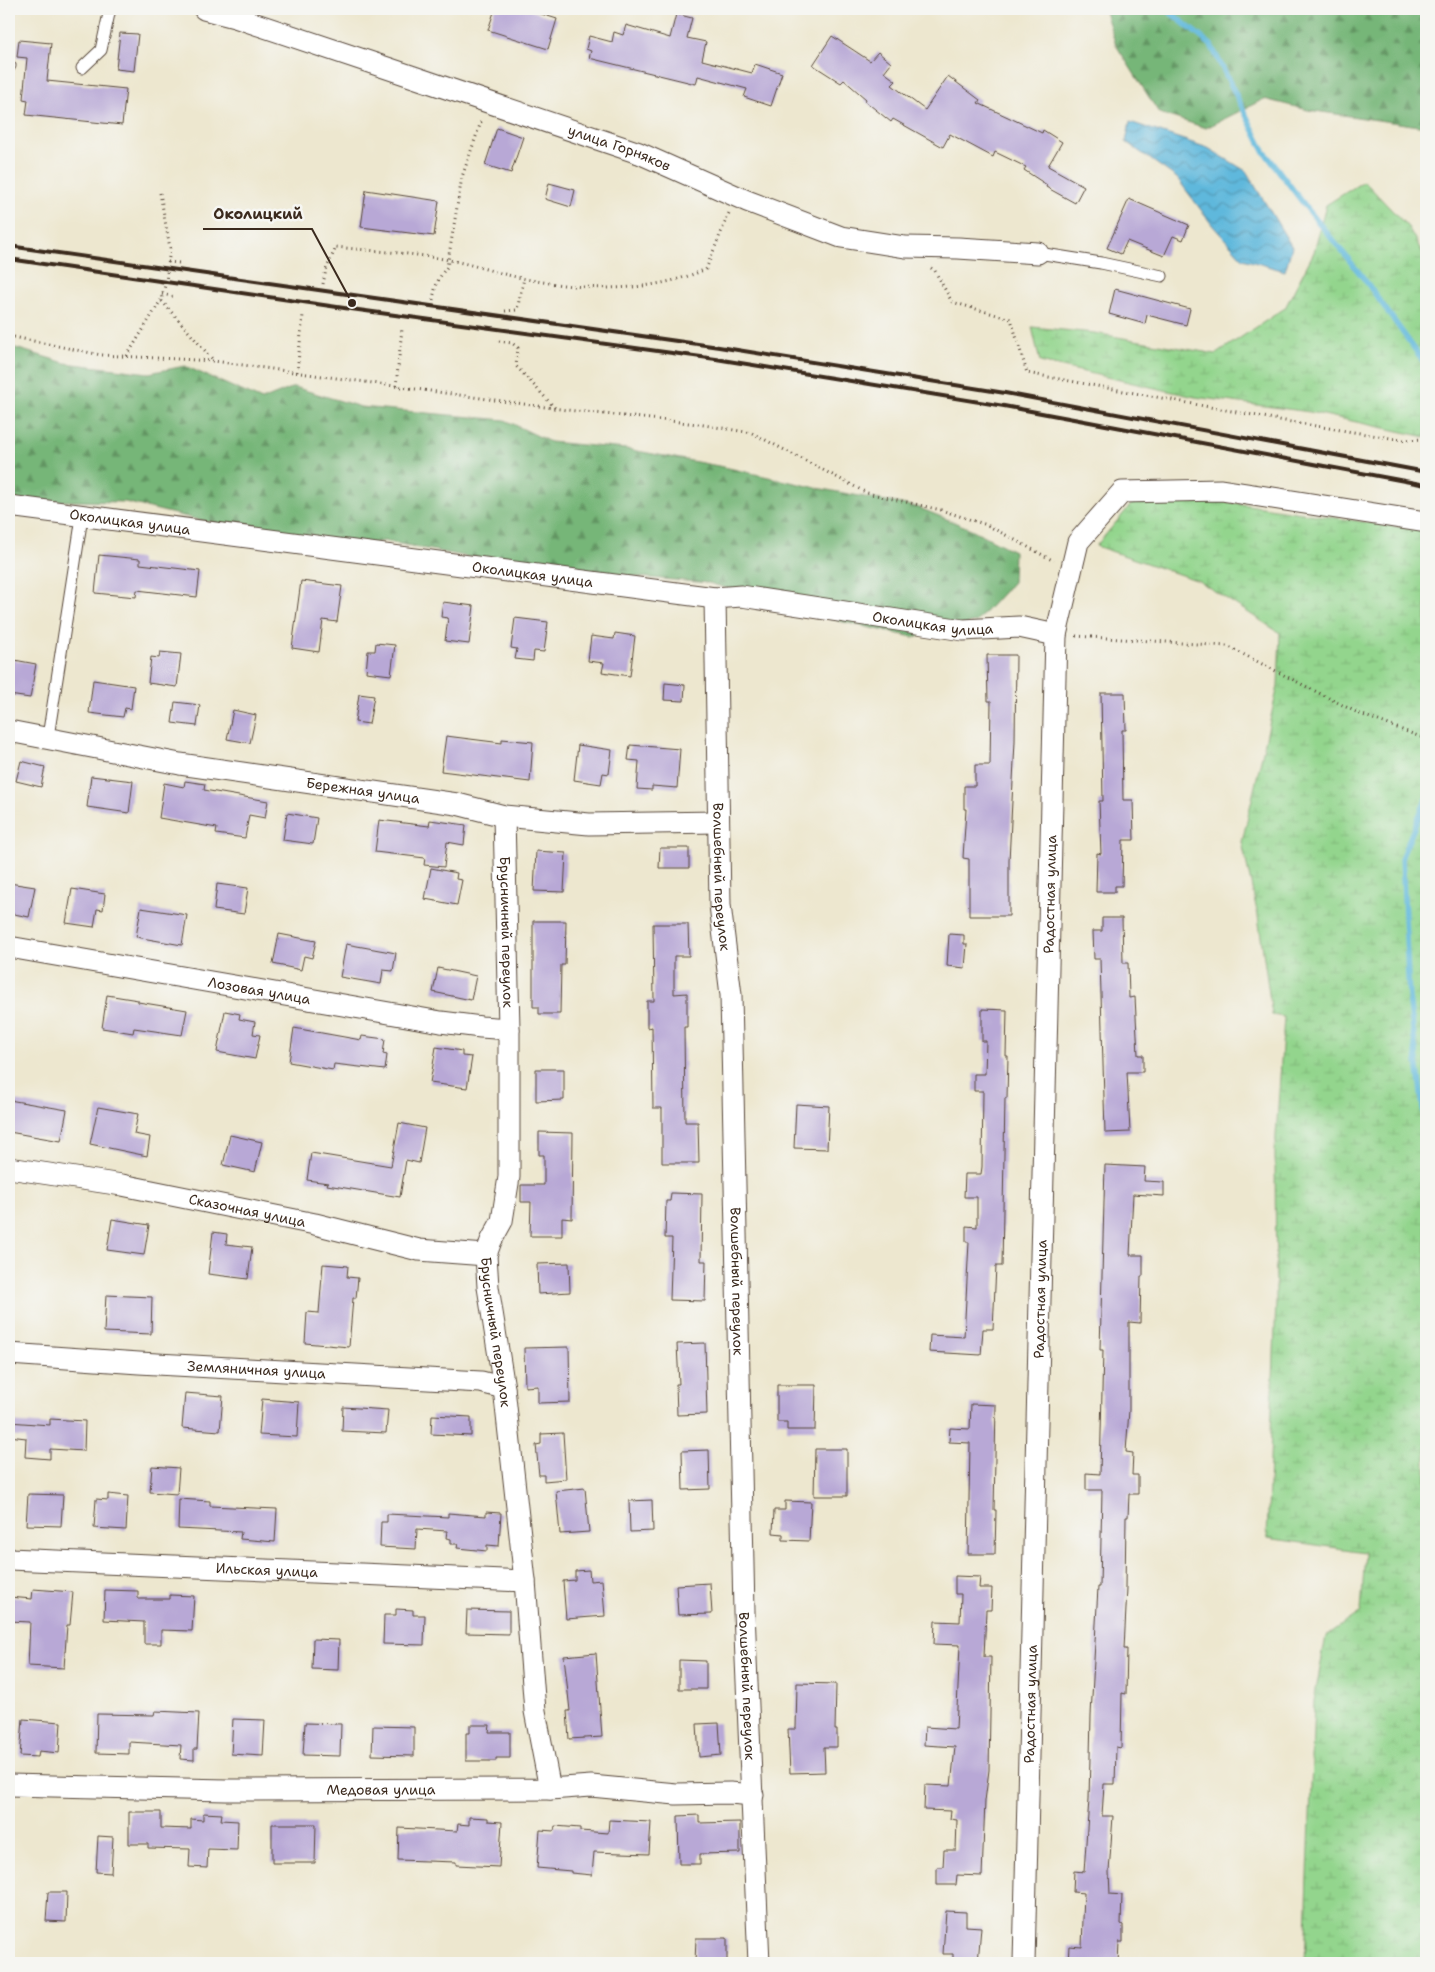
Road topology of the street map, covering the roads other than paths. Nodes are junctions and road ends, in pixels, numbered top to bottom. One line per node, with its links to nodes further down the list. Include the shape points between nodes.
1 (110, 9): 3 (lane, via 101,50)
2 (204, 9): 4 (street, улица Горняков, via 639,153 841,237 905,248)
3 (82, 68)
4 (1038, 253): 5 (lane)
5 (1162, 276)
6 (9, 506): 7 (street, Околицкая улица)
7 (82, 517): 9 (street, Околицкая улица); 12 (lane)
8 (1426, 522): 10 (street, Радостная улица, via 1221,490 1122,492 1078,542)
9 (715, 598): 10 (street, Околицкая улица, via 741,596 963,630 1019,627); 14 (street, Волшебный переулок)
10 (1056, 635): 27 (street, Радостная улица)
11 (9, 731): 12 (street, Бережная улица)
12 (48, 737): 13 (street, Бережная улица, via 180,764 457,804)
13 (504, 816): 14 (street, Бережная улица, via 589,824); 16 (street, Брусничный переулок)
14 (718, 822): 25 (street, Волшебный переулок, via 720,905 731,995 744,1612)
15 (9, 947): 16 (street, Лозовая улица, via 441,1022)
16 (509, 1029): 18 (street, Брусничный переулок, via 509,1177 502,1221)
17 (9, 1168): 18 (street, Сказочная улица, via 141,1189 315,1224 419,1250)
18 (486, 1255): 20 (street, Брусничный переулок)
19 (9, 1354): 20 (street, Земляничная улица, via 482,1382)
20 (504, 1388): 22 (street, Брусничный переулок)
21 (9, 1559): 22 (street, Ильская улица)
22 (525, 1581): 24 (street, Брусничный переулок, via 535,1711)
23 (9, 1785): 24 (street, Медовая улица, via 226,1790)
24 (550, 1789): 25 (street, Медовая улица, via 591,1786 676,1794)
25 (753, 1795): 26 (street, Волшебный переулок)
26 (759, 1963)
27 (1024, 1963)

